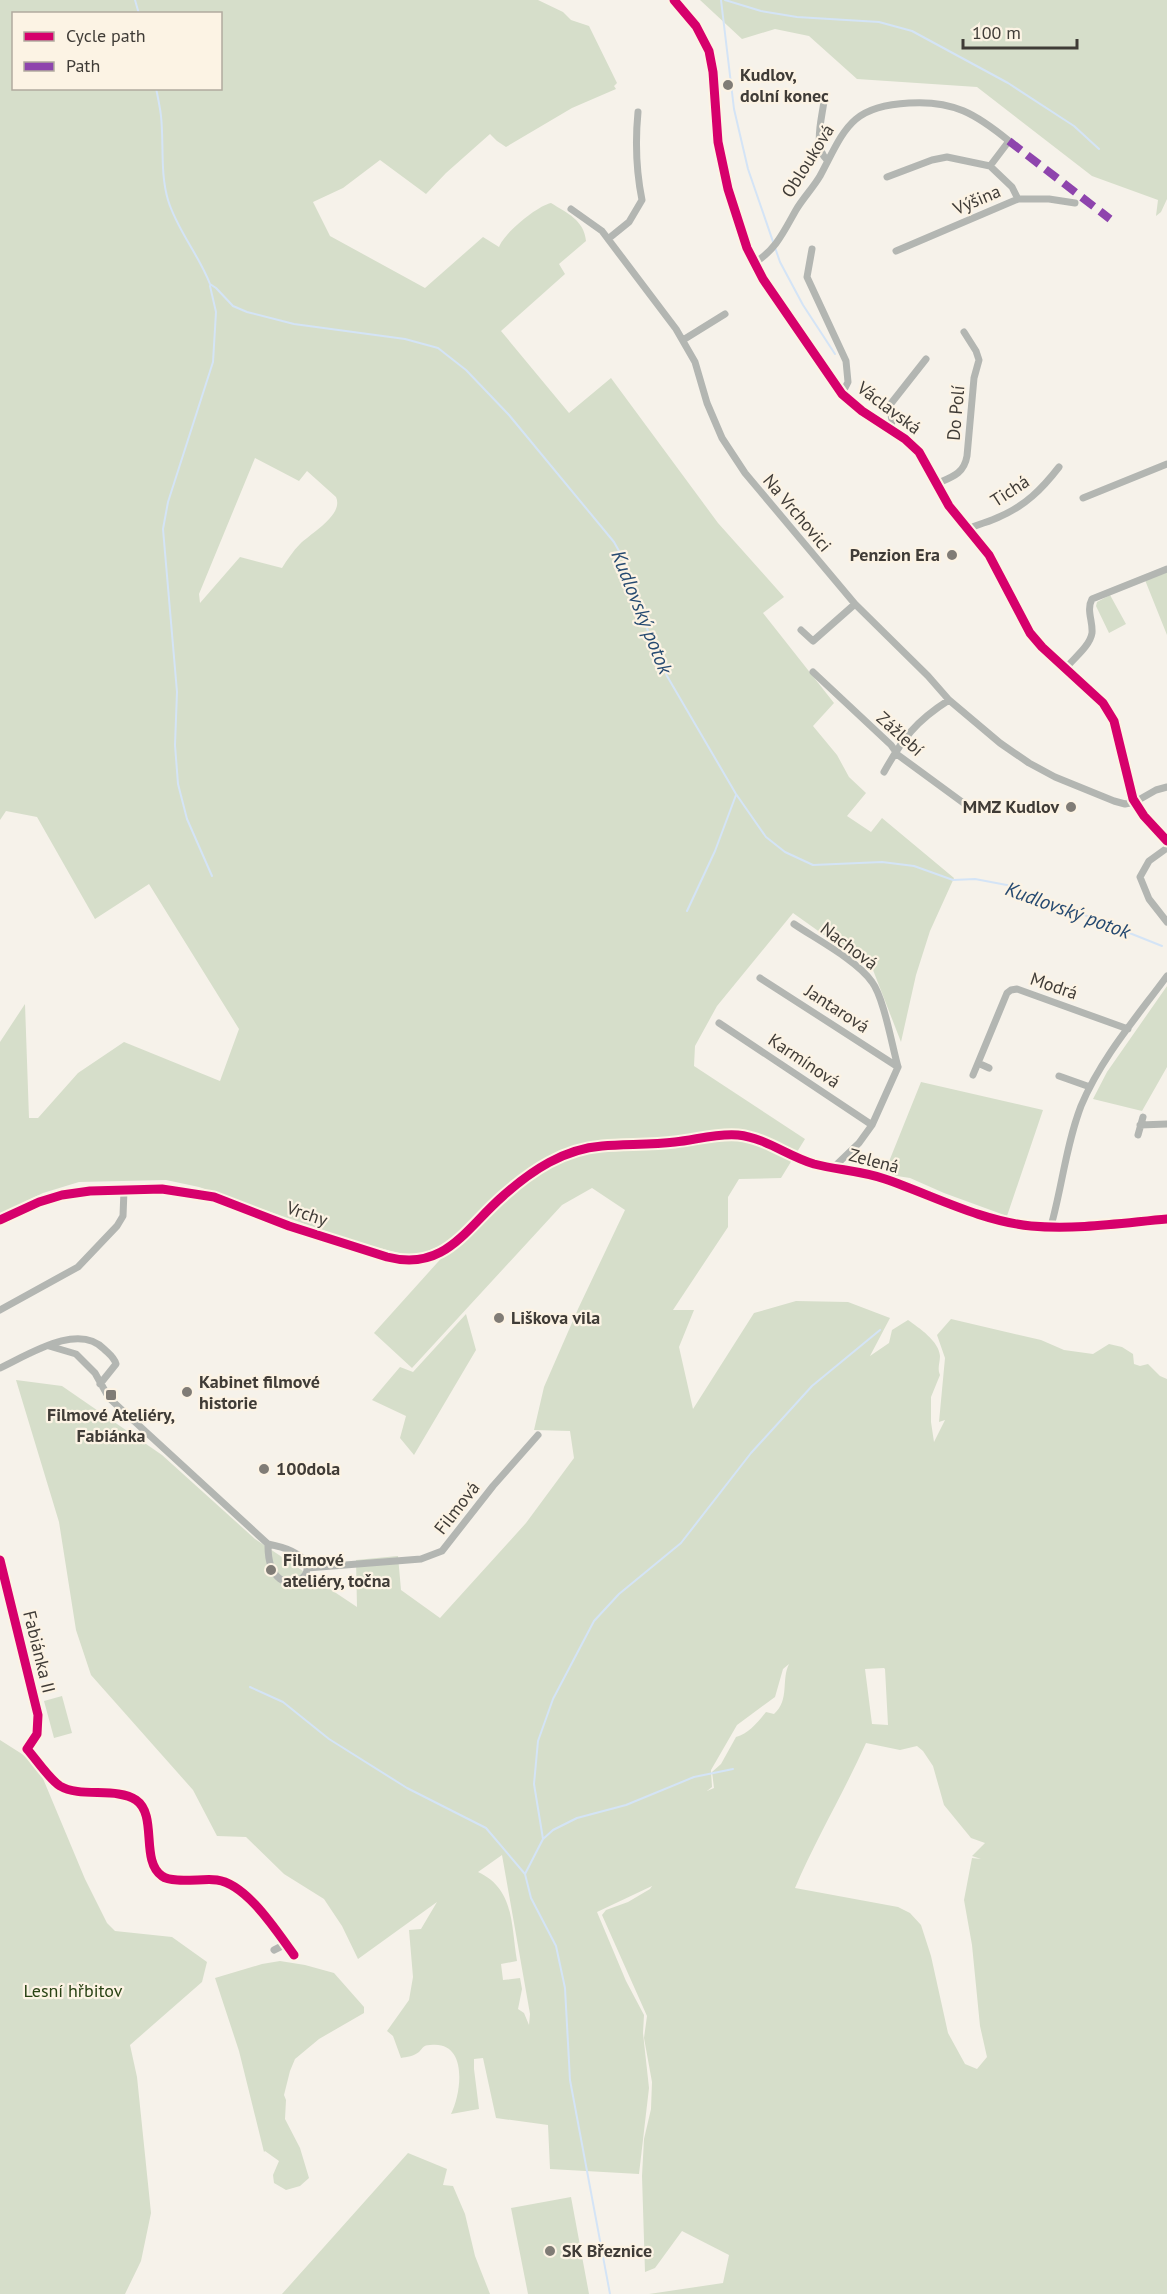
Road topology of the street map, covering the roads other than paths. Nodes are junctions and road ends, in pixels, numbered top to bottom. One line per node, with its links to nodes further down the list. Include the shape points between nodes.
1 (674, 0): 13 (street, Václavská, via 696,26 709,51 723,166 736,218)
2 (824, 101): 4 (street, via 821,149)
3 (638, 112): 10 (street, via 635,146 642,200 629,222)
4 (827, 160): 5 (street, Oblouková, via 847,127 864,113 888,104 933,102 969,112 1009,141); 13 (street, Oblouková, via 780,240)
5 (990, 166): 6 (street, via 947,158); 7 (street)
6 (887, 177)
7 (1018, 199): 8 (street, Výšina); 12 (street, Výšina)
8 (1075, 203)
9 (571, 209): 10 (street, Na Vrchovici)
10 (608, 239): 16 (street, Na Vrchovici)
11 (812, 249): 18 (street, Václavská, via 807,277 846,361 848,382)
12 (896, 251)
13 (754, 263): 18 (street, Václavská)
14 (725, 314): 16 (street)
15 (964, 332): 22 (street, Do Polí, via 979,360 966,465)
16 (683, 340): 26 (street, Na Vrchovici, via 695,362 722,438 745,473)
17 (926, 359): 19 (street, via 889,406)
18 (842, 394): 19 (street, Václavská)
19 (891, 429): 22 (street, Václavská, via 919,452)
20 (1167, 465): 23 (street)
21 (1059, 467): 24 (street, Tichá, via 1026,503)
22 (936, 484): 24 (street, Václavská)
23 (1083, 498)
24 (968, 529): 28 (street, Václavská, via 990,555 1030,633)
25 (1167, 568): 28 (street, via 1092,599 1089,642)
26 (855, 604): 27 (street, via 813,641); 30 (street, Na Vrchovici)
27 (801, 630)
28 (1066, 668): 34 (street, Václavská, via 1109,711)
29 (813, 672): 31 (street, Zážlebí)
30 (949, 700): 31 (street, via 924,716); 34 (street, Na Vrchovici, via 1029,763 1114,801)
31 (895, 751): 32 (street); 35 (street, Zážlebí)
32 (884, 772)
33 (1167, 787): 34 (street)
34 (1135, 802): 36 (street, Václavská)
35 (974, 810)
36 (1167, 841)
37 (1167, 848): 38 (street, via 1149,861 1140,877 1149,899)
38 (1167, 922)
39 (794, 924): 45 (street, Nachová, via 861,969 874,983)
40 (1167, 976): 43 (street)
41 (760, 978): 45 (street, Jantarová)
42 (719, 1023): 52 (street, Karmínová)
43 (1128, 1029): 44 (street, Modrá, via 1011,990); 49 (street)
44 (978, 1063): 46 (street); 47 (street, Modrá)
45 (898, 1067): 52 (street)
46 (989, 1068)
47 (973, 1075)
48 (1059, 1076): 49 (street)
49 (1090, 1087): 60 (street, via 1074,1128)
50 (1143, 1117): 53 (street)
51 (1167, 1124): 53 (street)
52 (872, 1125): 56 (street)
53 (1140, 1125): 54 (street)
54 (1138, 1135)
55 (574, 1150): 56 (street, Zelená, via 736,1135 758,1139 801,1159); 57 (street, Vrchy, via 537,1169 449,1248 417,1261 387,1257 214,1197 162,1189)
56 (834, 1167): 60 (street, Zelená, via 882,1178 989,1217)
57 (124, 1190): 59 (street, Vrchy, via 62,1195); 61 (street, via 123,1216 78,1267)
58 (1167, 1219): 60 (street, Zelená)
59 (0, 1220)
60 (1051, 1226)
61 (0, 1310)
62 (49, 1346): 63 (street); 64 (street, via 76,1354 96,1373); 64 (street, via 72,1337 98,1343 116,1364)
63 (0, 1368)
64 (100, 1384): 66 (street, via 109,1398)
65 (538, 1435): 68 (street, Filmová, via 442,1551 421,1558)
66 (268, 1544): 68 (street, via 296,1553); 68 (street, Filmová, via 270,1563 282,1580 295,1584 305,1577)
67 (0, 1560): 69 (street, Fabiánka II, via 38,1715 37,1734 27,1749 62,1787 131,1798 139,1803 145,1811 154,1864 160,1874 169,1879 229,1884 249,1899)
68 (307, 1568)
69 (286, 1944): 70 (street); 71 (street)
70 (274, 1950)
71 (294, 1955)

